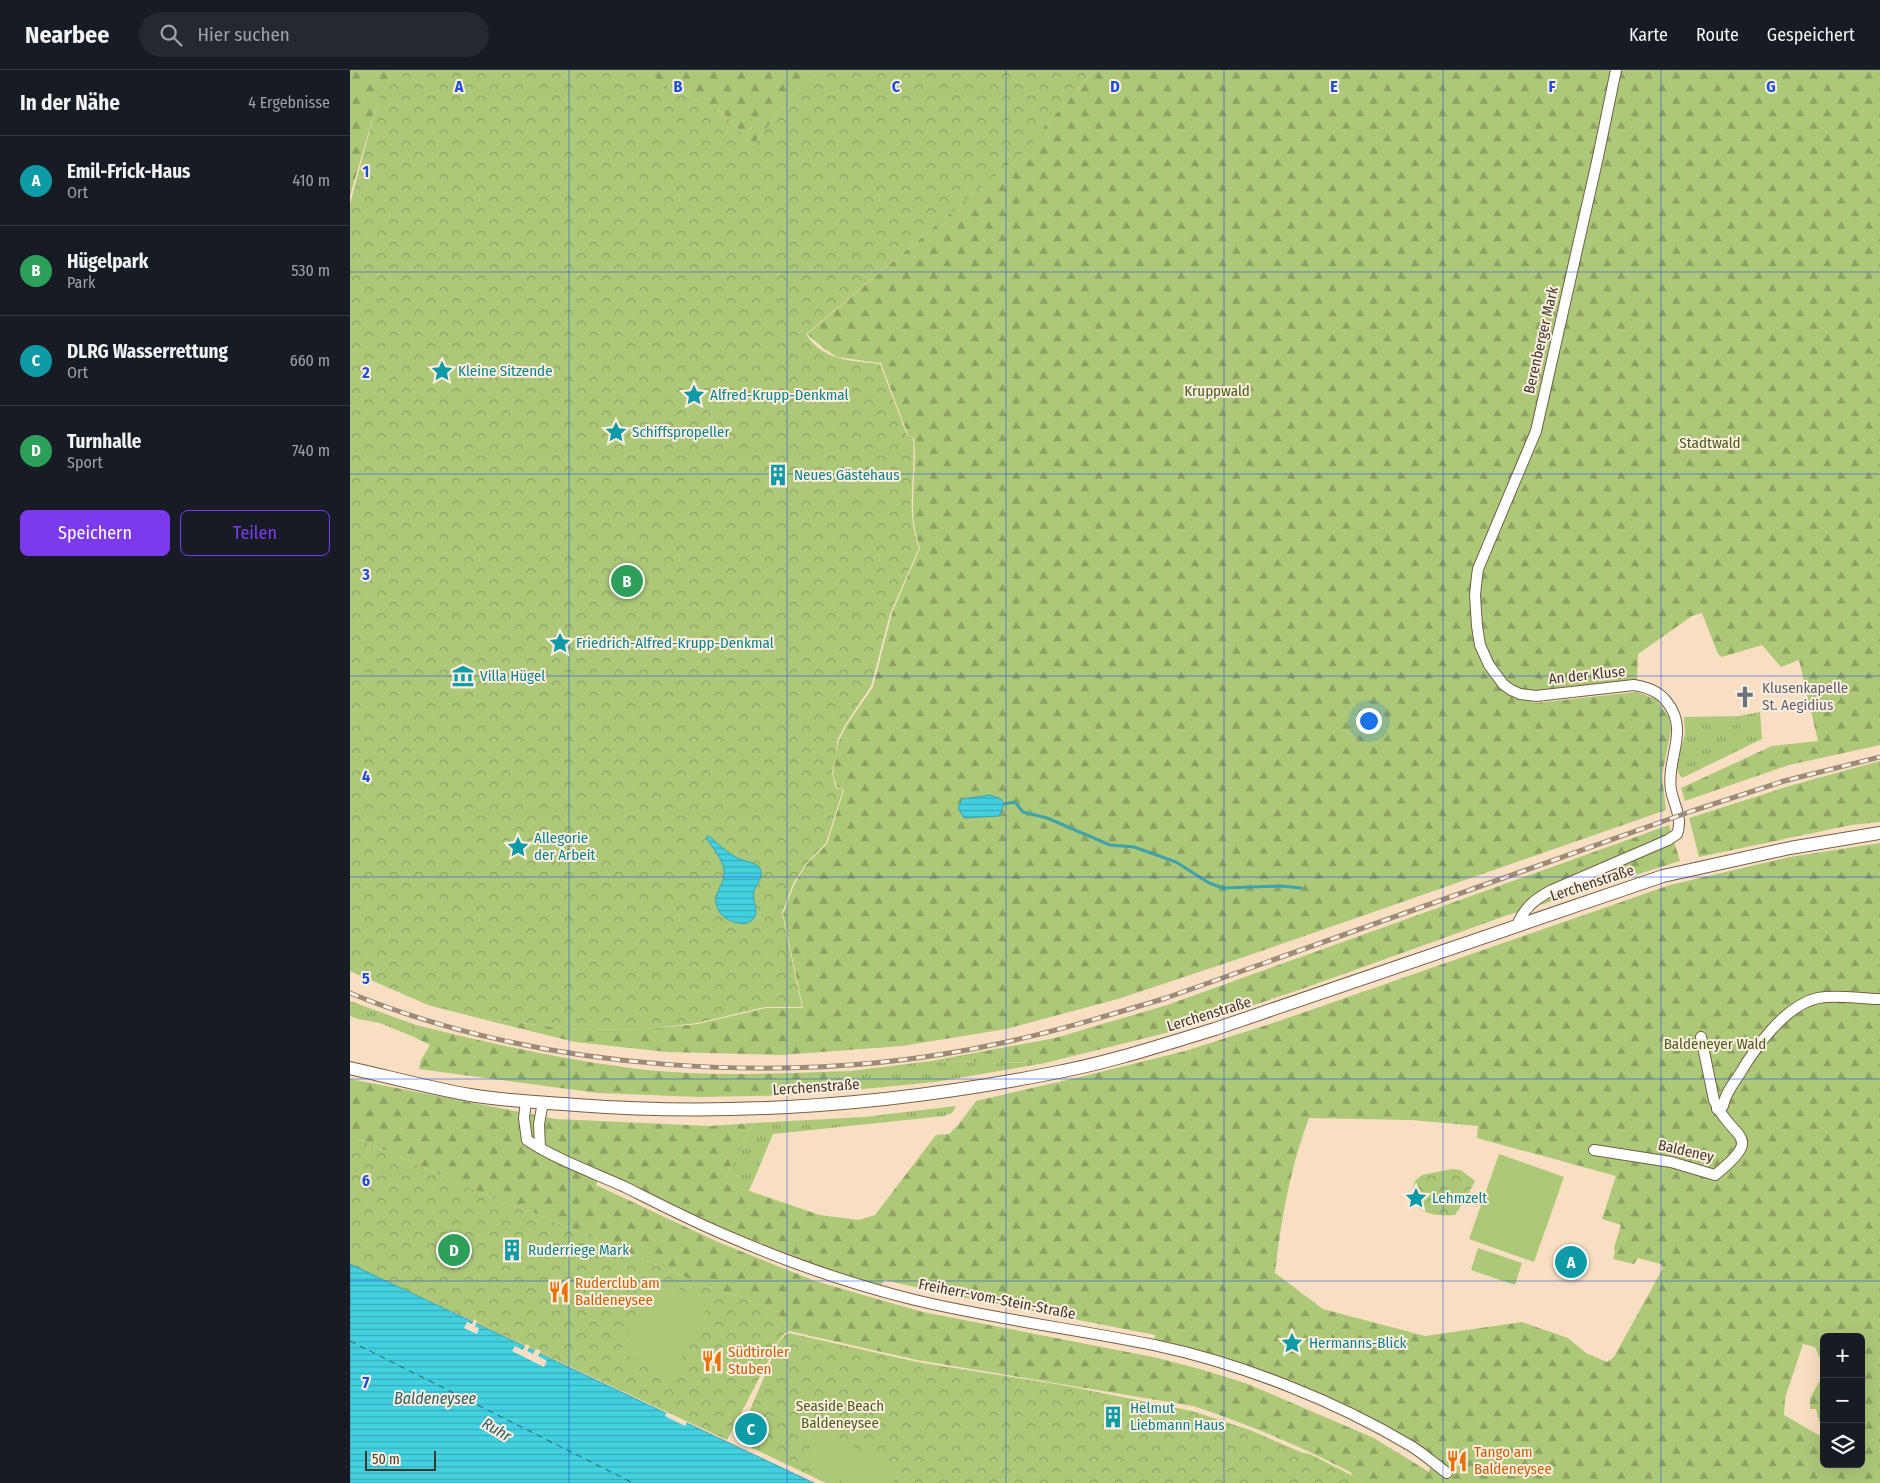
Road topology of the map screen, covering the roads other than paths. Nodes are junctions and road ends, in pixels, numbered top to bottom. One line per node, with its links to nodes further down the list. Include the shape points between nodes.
1 (1616, 70): 2 (street, Berenberger Mark, via 1536,431 1478,569)
2 (1475, 609): 4 (street, An der Kluse, via 1480,645 1489,665 1511,690 1536,696 1634,685 1646,687 1666,699 1678,722 1670,770 1671,790 1681,822 1677,834 1540,896 1523,912)
3 (1880, 833): 4 (main road, Lerchenstraße, via 1790,848 1663,876)
4 (1517, 925): 9 (main road, Lerchenstraße, via 1215,1030 1055,1073 968,1088 803,1106 680,1110)
5 (1880, 999): 10 (street, via 1824,998 1802,1005 1759,1043 1724,1099 1723,1106)
6 (1701, 1037): 10 (street, Baldeney)
7 (350, 1068): 8 (main road, via 471,1095)
8 (526, 1101): 9 (main road, Lerchenstraße); 11 (street, Freiherr-vom-Stein-Straße, via 527,1140)
9 (543, 1102): 11 (street, via 538,1124)
10 (1718, 1109): 12 (street, Baldeney, via 1736,1130 1742,1144 1737,1157 1715,1175 1671,1162)
11 (540, 1148): 13 (street, Freiherr-vom-Stein-Straße, via 722,1234 816,1272 917,1300 1154,1345 1254,1374 1331,1404 1374,1425 1414,1448)
12 (1594, 1150)
13 (1446, 1473)

